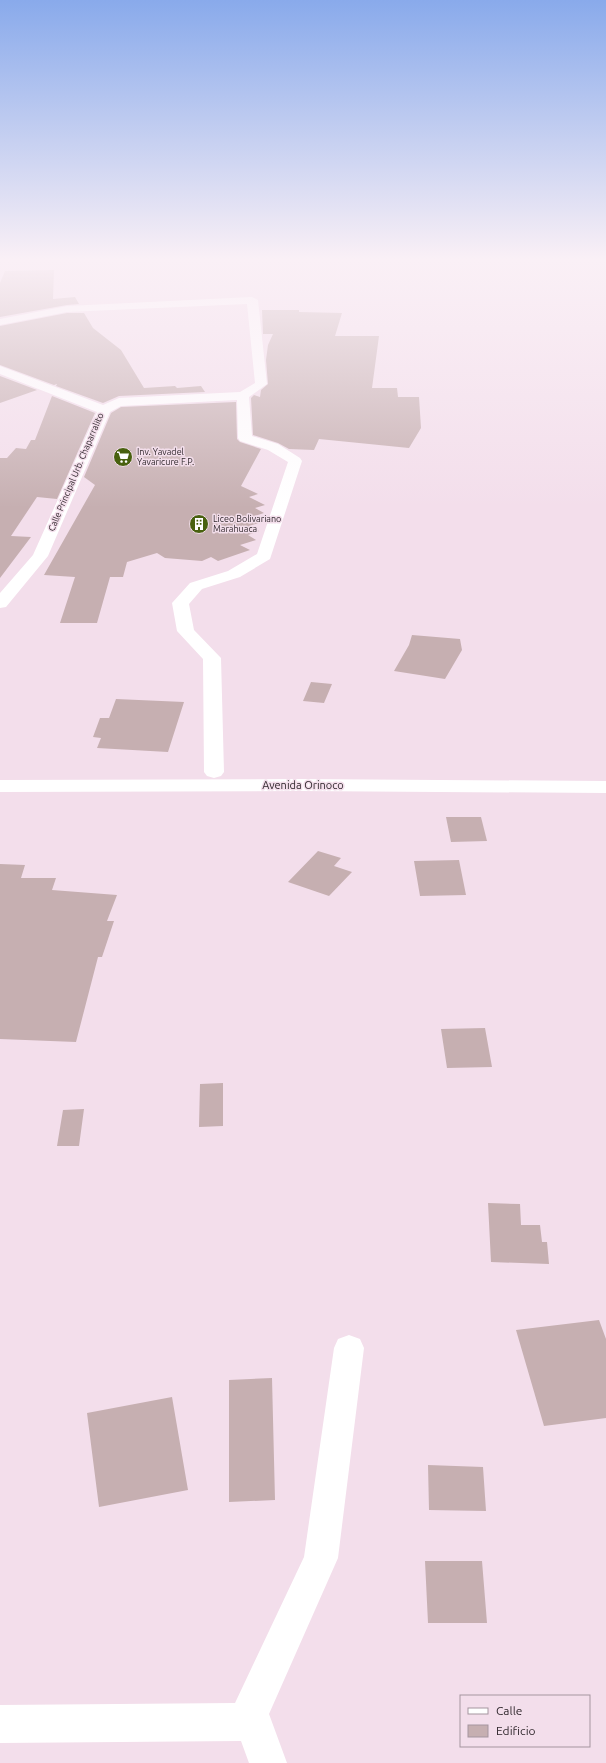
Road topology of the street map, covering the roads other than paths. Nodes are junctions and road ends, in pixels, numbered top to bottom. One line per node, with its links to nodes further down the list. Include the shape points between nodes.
1 (257, 343): 3 (street, via 261,384)
2 (0, 370): 4 (street, Calle Principal Urb. Chaparralito)
3 (243, 396): 4 (street, via 119,402); 7 (street, via 245,438 273,448 295,461 264,556 234,574 196,586 180,603 186,631 212,658)
4 (104, 410): 5 (street, Calle Principal Urb. Chaparralito, via 40,556)
5 (0, 603)
6 (0, 772): 7 (street, Avenida Orinoco)
7 (214, 772): 8 (street, Avenida Orinoco)
8 (606, 773)
9 (0, 786): 10 (street, Avenida Orinoco)
10 (606, 787)
11 (349, 1348): 12 (street, via 321,1558 250,1713)
12 (253, 1722): 13 (street); 14 (street)
13 (0, 1724)
14 (268, 1763)

